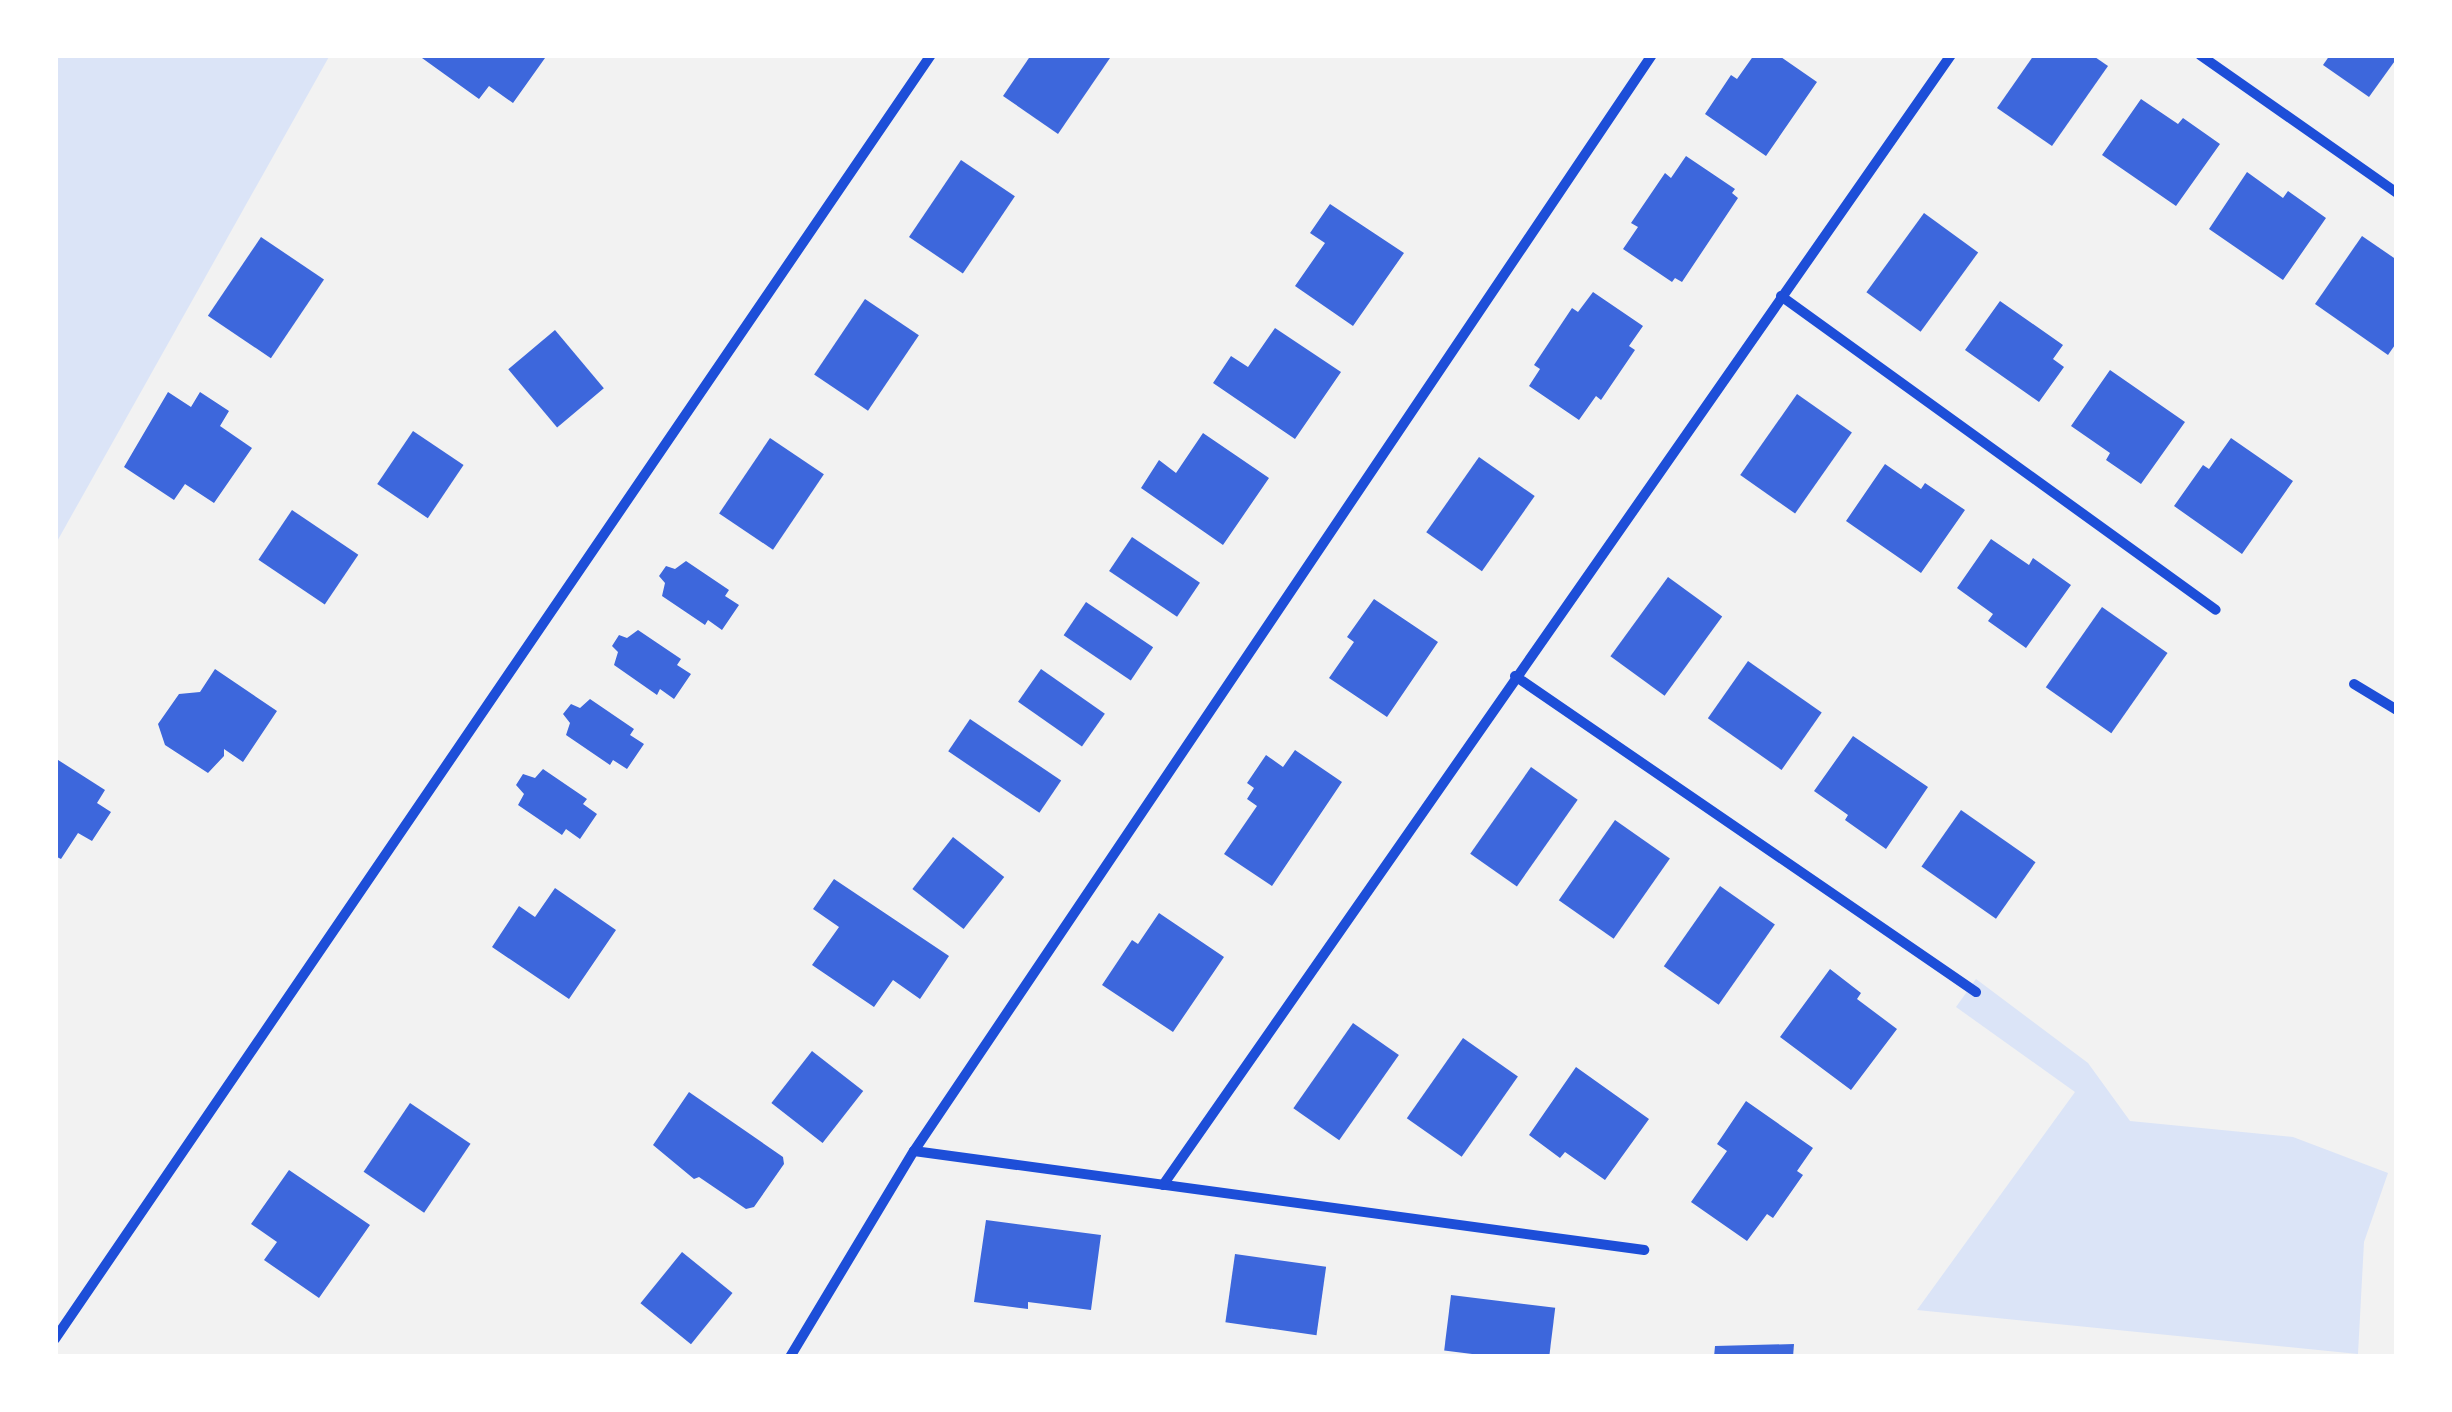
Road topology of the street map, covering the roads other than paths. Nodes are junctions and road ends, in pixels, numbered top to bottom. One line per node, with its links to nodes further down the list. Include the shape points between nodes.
1 (931, 55): 15 (street)
2 (1652, 55): 12 (street)
3 (1951, 55): 6 (street)
4 (2200, 55): 5 (street)
5 (2397, 193)
6 (1781, 296): 7 (street); 8 (street)
7 (2216, 610)
8 (1515, 676): 11 (street); 13 (street)
9 (2354, 684): 10 (street)
10 (2397, 710)
11 (1976, 992)
12 (914, 1151): 13 (street); 16 (street)
13 (1163, 1185): 14 (street)
14 (1644, 1250)
15 (55, 1339)
16 (790, 1357)

